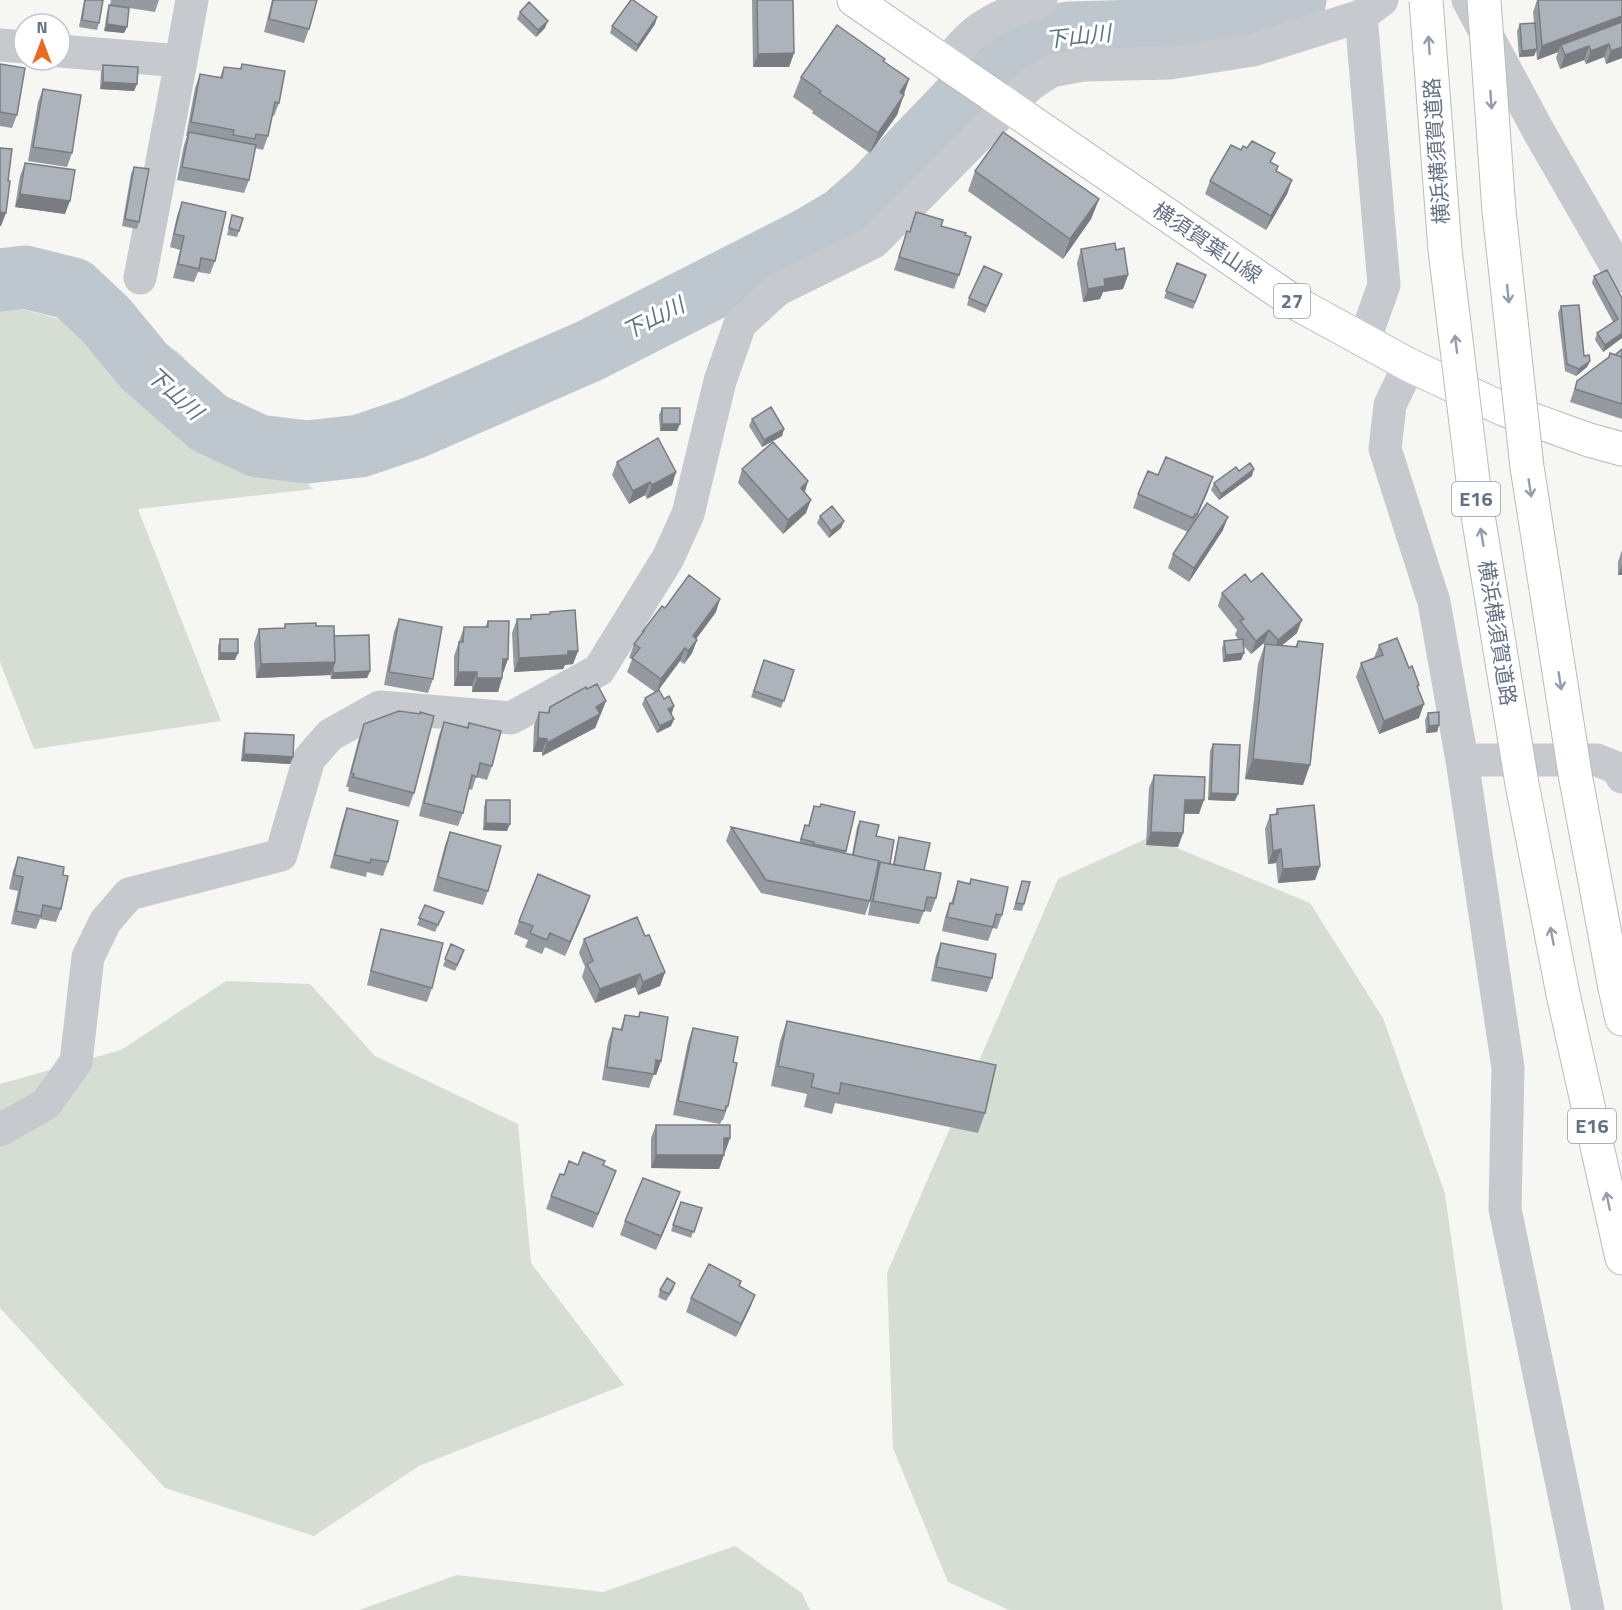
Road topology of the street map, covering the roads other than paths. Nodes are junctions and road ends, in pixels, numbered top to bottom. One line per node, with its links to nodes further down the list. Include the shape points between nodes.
1 (192, 0): 9 (street)
2 (854, 0): 10 (main road, 横須賀葉山線 / 27)
3 (1041, 0): 10 (street, via 983,26 964,43)
4 (1426, 0): 21 (main road, 横浜横須賀道路 / E16, one-way to 4, bridge, via 1563,994 1522,784 1475,498 1445,250)
5 (1467, 0): 12 (street)
6 (1484, 0): 19 (main road, E16, one-way to 19, bridge, via 1499,211 1527,467 1575,774)
7 (1372, 8): 11 (street, via 1253,50 1170,63 1083,65 1051,71); 14 (street, via 1384,285)
8 (72, 52): 9 (street)
9 (182, 62): 13 (street)
10 (950, 66): 11 (main road, 横須賀葉山線 / 27)
11 (1000, 102): 14 (main road, 横須賀葉山線 / 27, via 1294,302); 20 (street, via 874,242 777,290 740,324 720,381 688,514 668,558 599,670 511,718 380,707 330,735 309,759 281,855 129,894 105,922 88,957 76,1062 46,1104)
12 (1622, 276)
13 (140, 278)
14 (1364, 341): 15 (main road, 横須賀葉山線 / 27)
15 (1409, 365): 16 (main road, 横須賀葉山線 / 27, via 1503,410); 17 (street, via 1390,405 1385,448 1434,602)
16 (1622, 449)
17 (1462, 760): 18 (street, via 1597,760 1617,768); 22 (street, via 1508,1068 1505,1209)
18 (1622, 777)
19 (1619, 1004)
20 (0, 1130)
21 (1622, 1258)
22 (1588, 1610)

